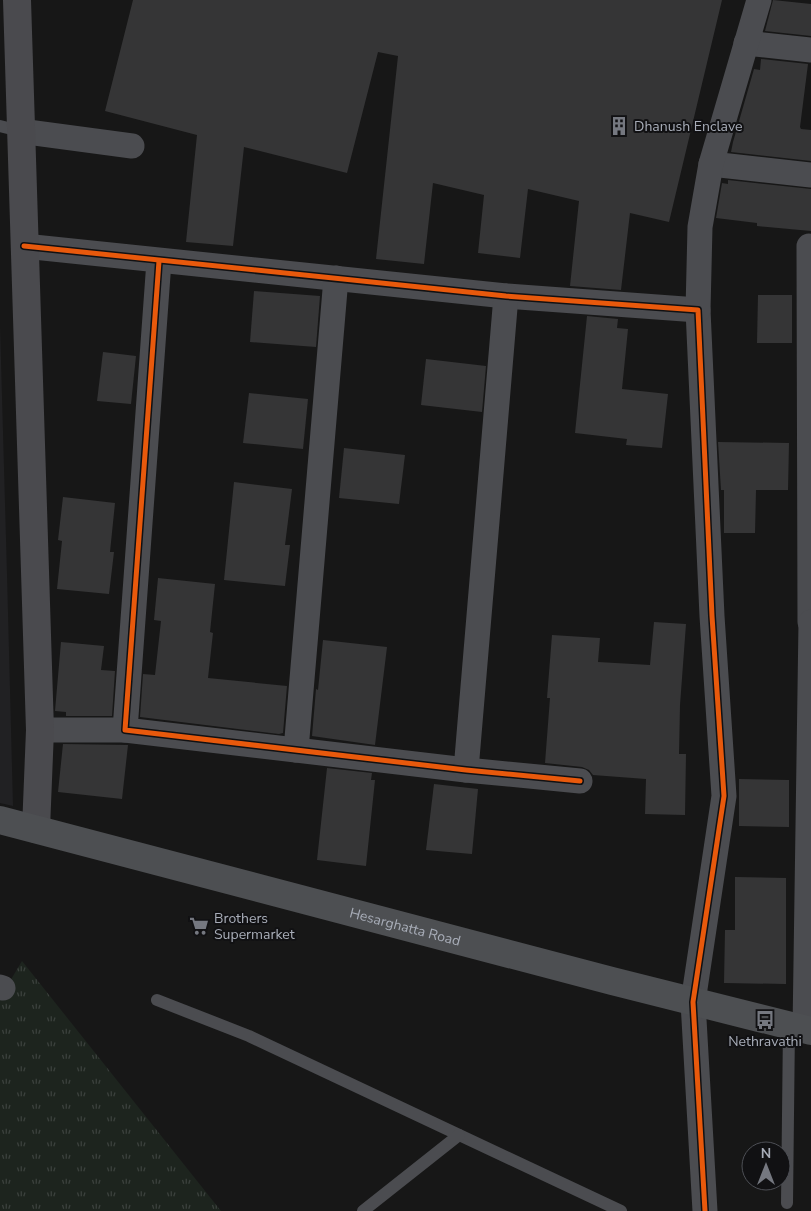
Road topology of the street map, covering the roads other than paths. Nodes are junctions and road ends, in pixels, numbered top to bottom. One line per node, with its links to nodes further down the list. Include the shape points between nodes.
1 (17, 0): 5 (street)
2 (759, 0): 3 (street)
3 (746, 43): 4 (street); 7 (street)
4 (811, 50)
5 (10, 128): 6 (street); 9 (street)
6 (132, 146)
7 (710, 164): 8 (street); 14 (street, via 700,227)
8 (811, 175)
9 (24, 246): 11 (street); 16 (street)
10 (809, 246): 15 (street)
11 (159, 261): 12 (street); 17 (street)
12 (336, 278): 13 (street); 18 (street)
13 (506, 296): 14 (street); 19 (street)
14 (698, 310): 24 (street, via 724,796)
15 (811, 622): 25 (street)
16 (40, 730): 17 (street); 22 (street)
17 (125, 730): 18 (street)
18 (296, 750): 19 (street)
19 (466, 770): 20 (street)
20 (580, 782)
21 (0, 820): 22 (main road, Hesarghatta Road)
22 (36, 829): 24 (main road, Hesarghatta Road)
23 (157, 1000): 26 (lane, via 249,1036)
24 (693, 1002): 25 (main road, Hesarghatta Road); 30 (street)
25 (802, 1029): 27 (lane)
26 (459, 1135): 28 (lane); 29 (lane)
27 (787, 1203)
28 (363, 1211)
29 (622, 1211)
30 (705, 1211)

